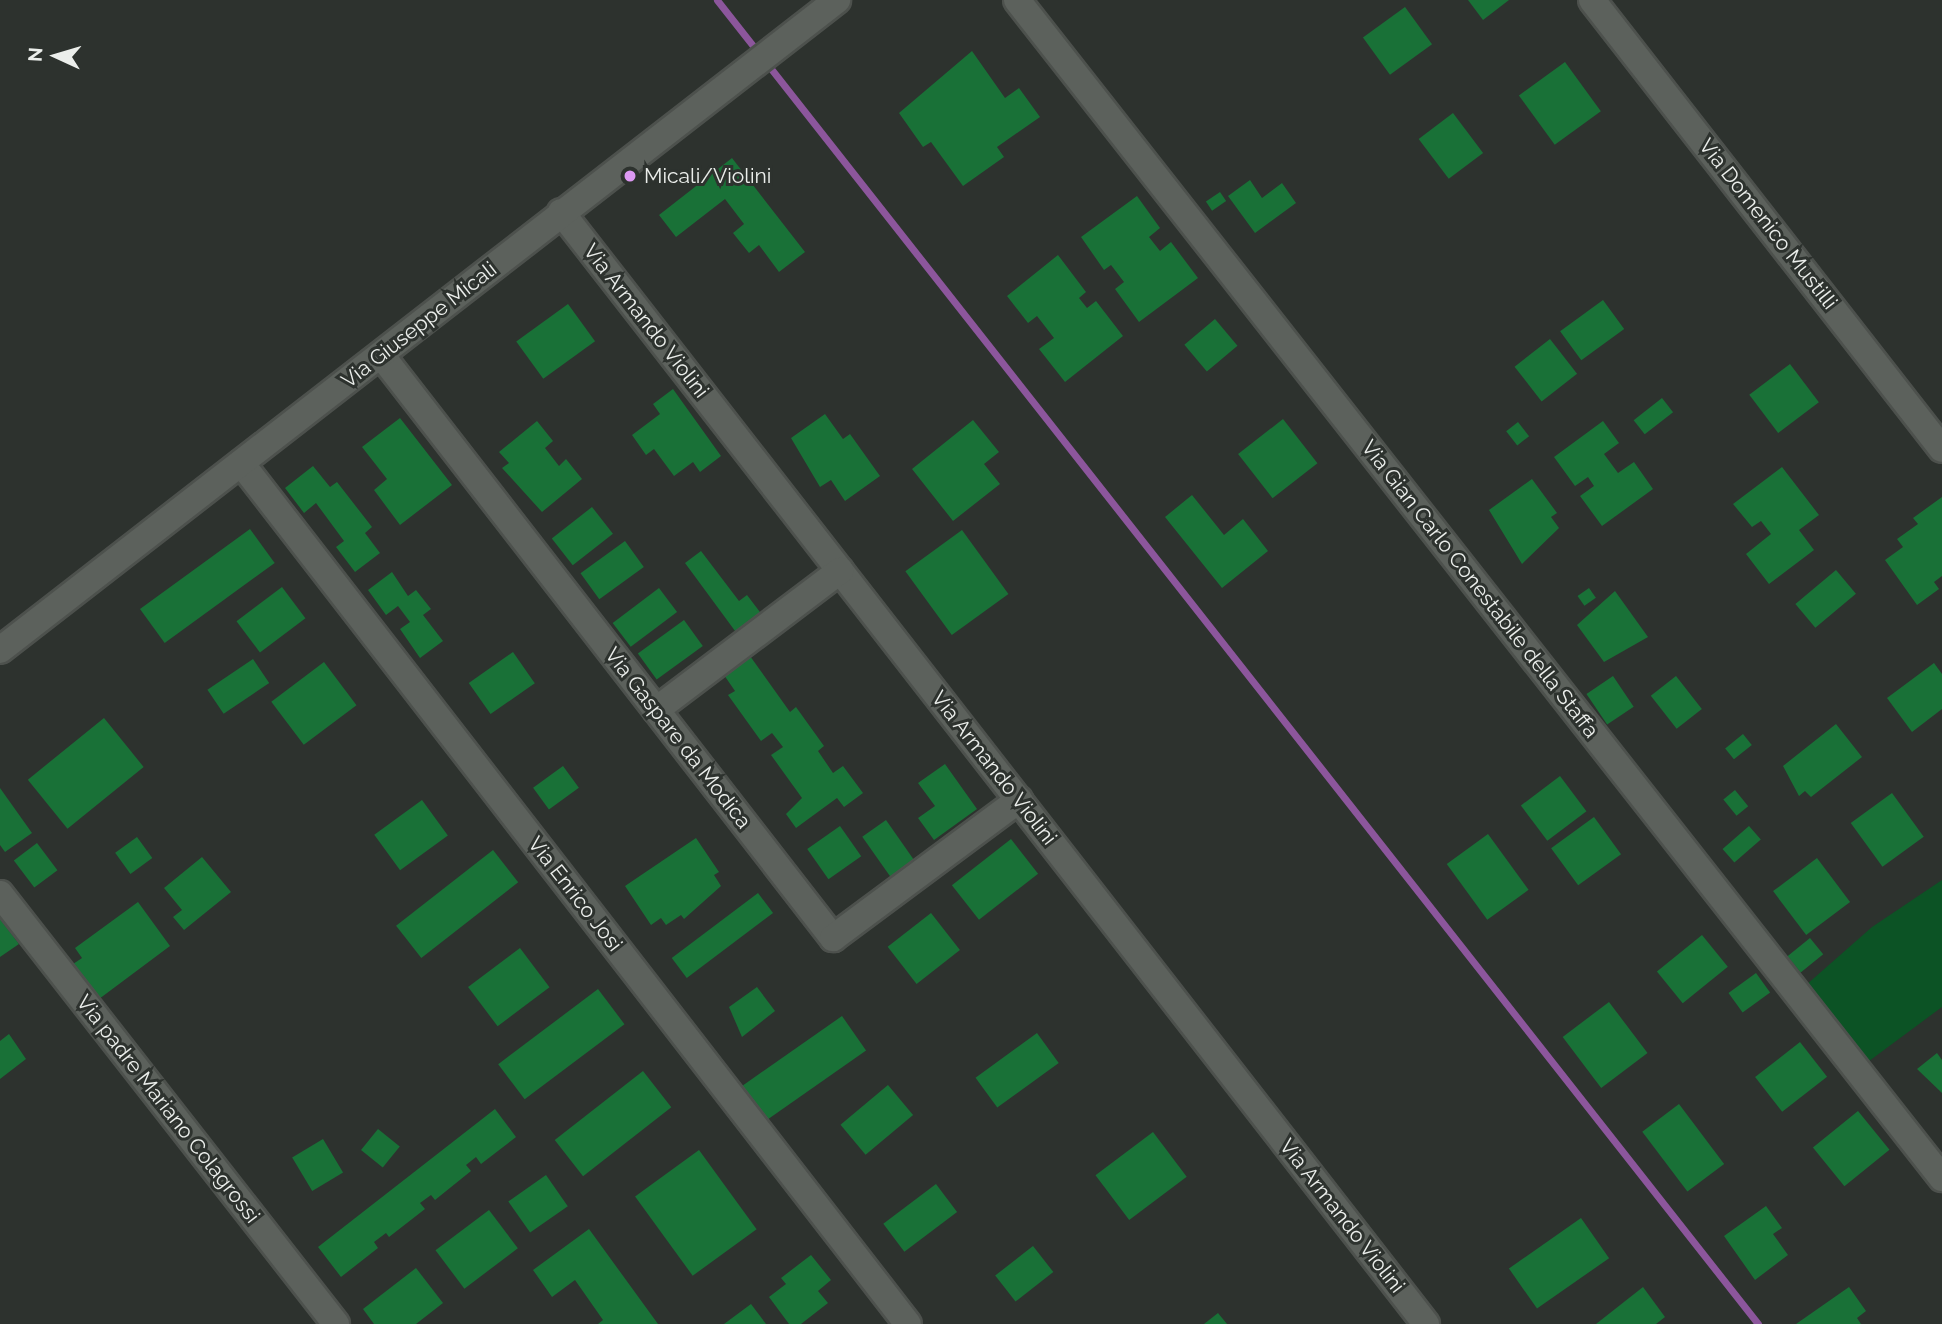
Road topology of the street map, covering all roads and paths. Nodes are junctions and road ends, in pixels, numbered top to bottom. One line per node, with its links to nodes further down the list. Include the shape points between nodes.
1 (837, 0): 4 (street, Via Giuseppe Micali)
2 (1017, 0): 13 (street, Via Gian Carlo Conestabile della Staffa)
3 (1592, 0): 6 (street, Via Domenico Mustilli)
4 (561, 212): 5 (street, Via Giuseppe Micali); 8 (street, Via Armando Violini)
5 (381, 355): 7 (street, Via Giuseppe Micali); 10 (street, Via Gaspare da Modica)
6 (1942, 449)
7 (242, 463): 9 (street, Via Giuseppe Micali); 15 (street, Via Enrico Josi)
8 (840, 571): 10 (street); 11 (street, Via Armando Violini)
9 (0, 650)
10 (656, 710): 11 (street, Via Gaspare da Modica, via 833,939)
11 (1019, 800): 16 (street, Via Armando Violini)
12 (0, 894): 14 (street, Via padre Mariano Colagrossi)
13 (1942, 1178)
14 (336, 1324)
15 (908, 1324)
16 (1426, 1324)

